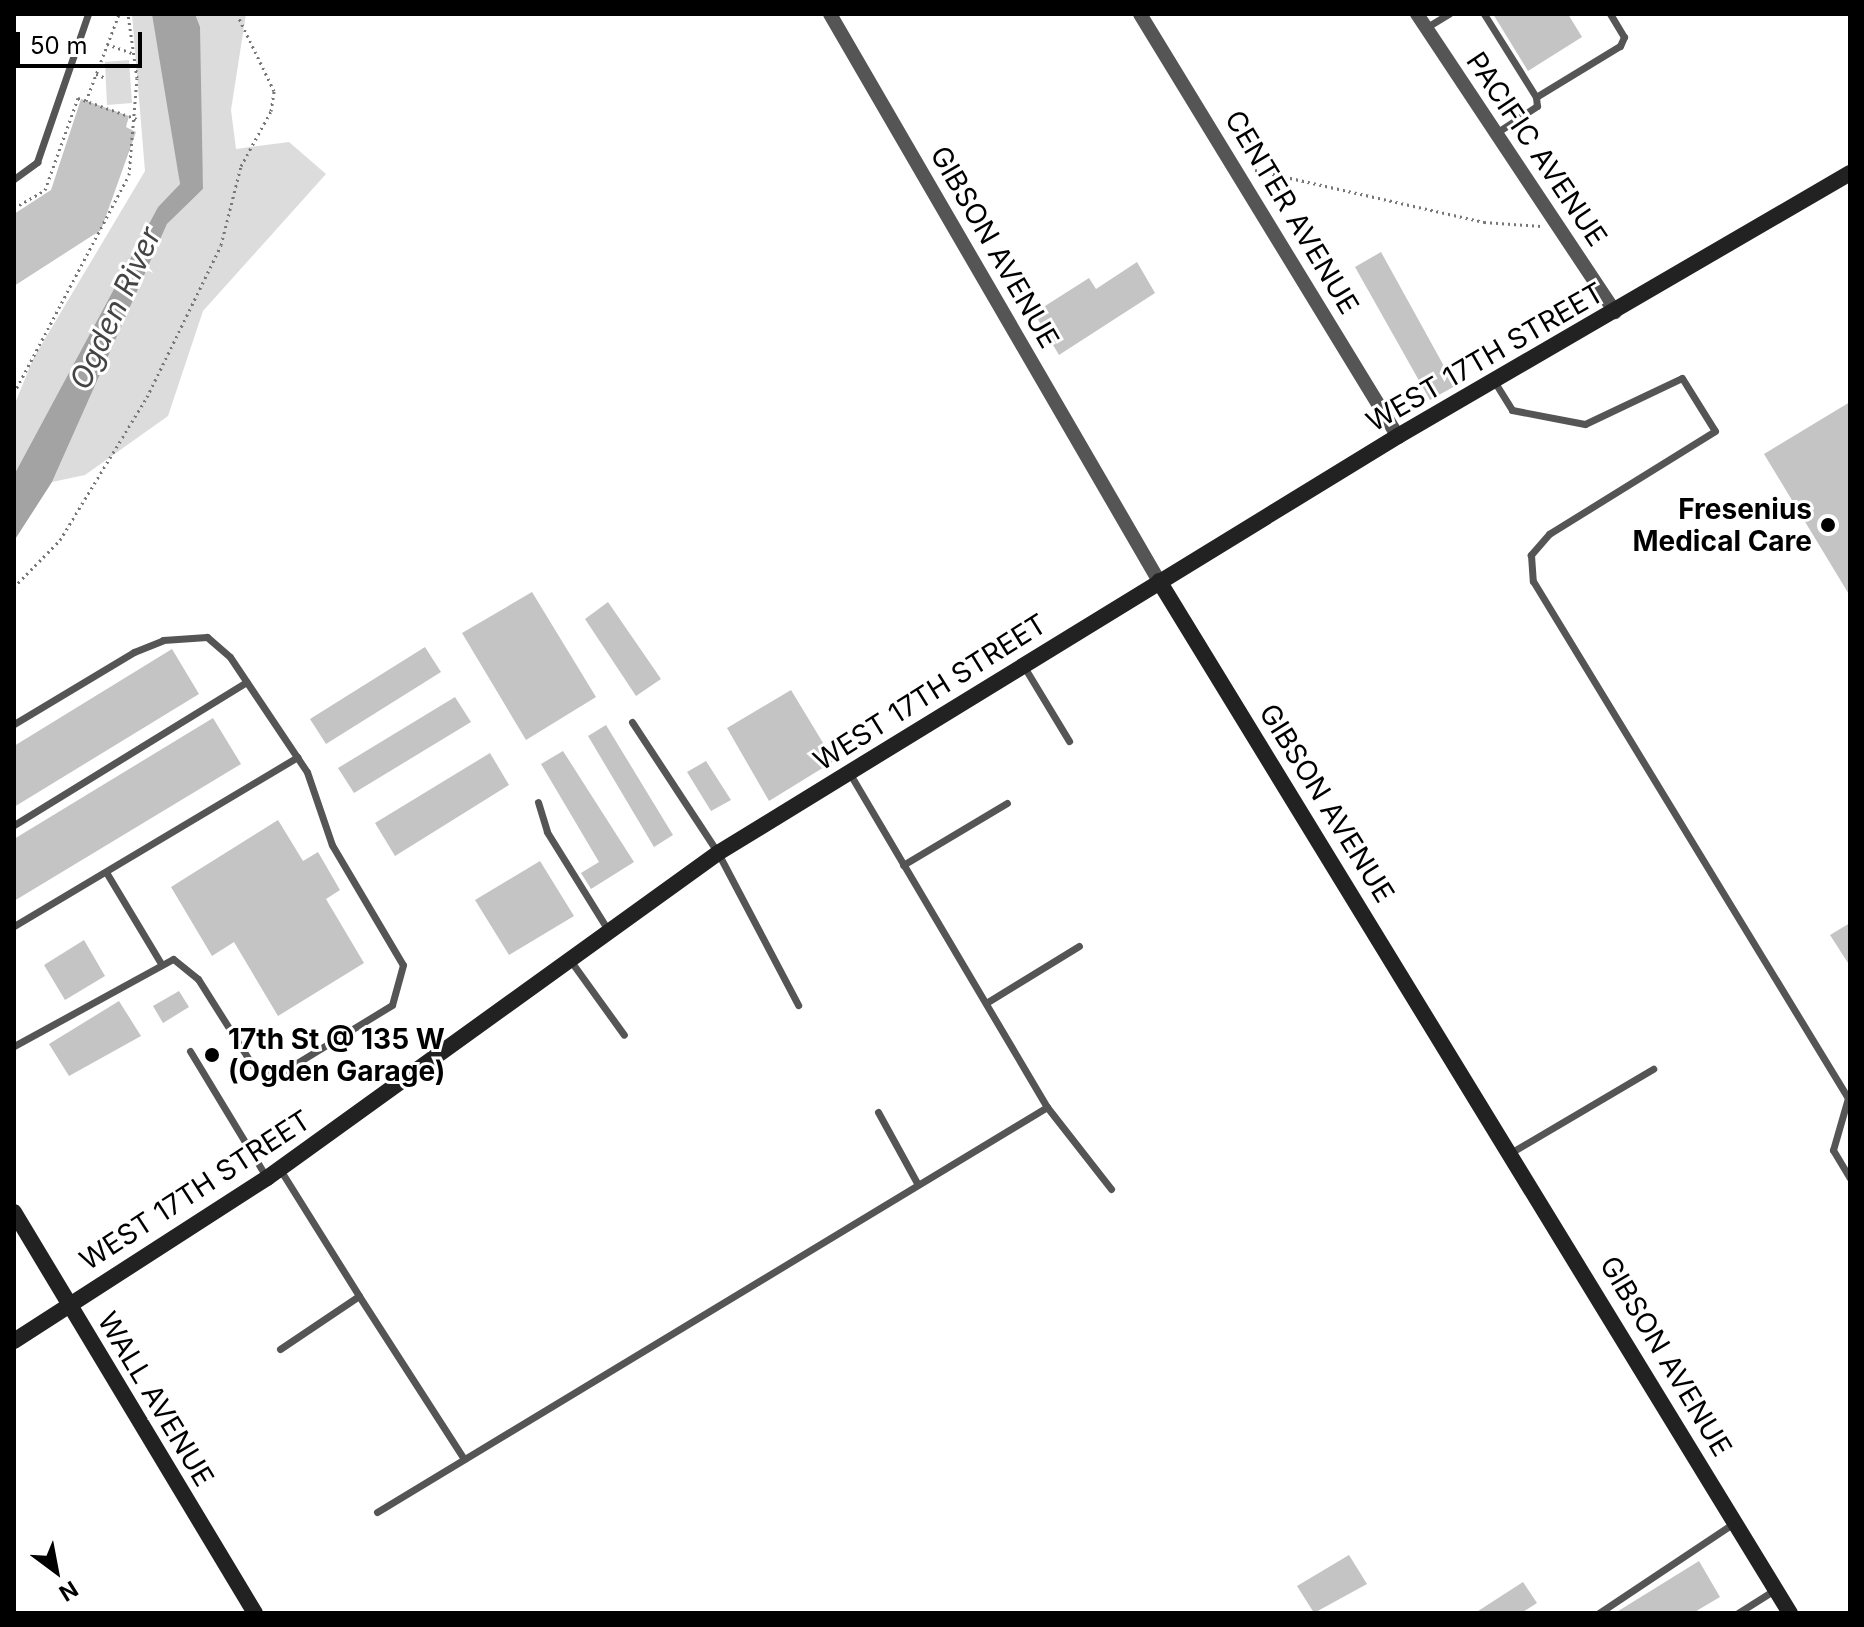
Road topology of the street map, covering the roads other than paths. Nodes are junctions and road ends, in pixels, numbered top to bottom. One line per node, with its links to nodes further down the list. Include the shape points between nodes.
1 (88, 14): 12 (lane, via 37,162)
2 (830, 14): 16 (street, GIBSON AVENUE)
3 (1140, 14): 15 (street, CENTER AVENUE)
4 (1417, 14): 8 (street, PACIFIC AVENUE)
5 (1449, 14): 8 (lane)
6 (1484, 14): 9 (lane)
7 (1610, 14): 9 (lane, via 1624,37 1620,46)
8 (1426, 28): 10 (street, PACIFIC AVENUE)
9 (1536, 97): 10 (lane, via 1537,106)
10 (1494, 134): 13 (street, PACIFIC AVENUE)
11 (1850, 173): 13 (street, WEST 17TH STREET)
12 (14, 179)
13 (1615, 312): 14 (street, WEST 17TH STREET)
14 (1494, 381): 15 (street, WEST 17TH STREET); 45 (lane, via 1512,410 1585,424 1682,378 1715,431 1549,534 1531,555 1533,581 1848,1098 1833,1150)
15 (1398, 436): 16 (street, WEST 17TH STREET)
16 (1159, 581): 17 (street, WEST 17TH STREET); 43 (street, GIBSON AVENUE)
17 (1023, 665): 21 (lane); 23 (street, WEST 17TH STREET)
18 (246, 682): 20 (lane, via 207,637 176,638 134,652); 22 (lane); 26 (lane)
19 (632, 722): 27 (lane)
20 (14, 724)
21 (1069, 741)
22 (297, 757): 29 (lane); 34 (lane, via 316,789 332,845 403,965 400,993 375,1018 300,1064 265,1073 241,1052 189,967)
23 (849, 773): 27 (street, WEST 17TH STREET); 28 (lane)
24 (538, 802): 31 (lane, via 547,832)
25 (1007, 803): 28 (lane)
26 (14, 825)
27 (718, 853): 31 (street, WEST 17TH STREET); 36 (lane)
28 (903, 865): 35 (lane)
29 (106, 872): 30 (lane); 34 (lane)
30 (14, 926)
31 (609, 932): 33 (street, WEST 17TH STREET)
32 (1079, 946): 35 (lane)
33 (570, 960): 37 (lane); 44 (street, WEST 17TH STREET)
34 (160, 962): 38 (lane)
35 (986, 1003): 41 (lane)
36 (798, 1005)
37 (624, 1035)
38 (14, 1046)
39 (190, 1051): 44 (lane)
40 (1653, 1069): 43 (lane)
41 (1047, 1107): 46 (lane); 47 (lane)
42 (878, 1112): 46 (lane)
43 (1512, 1152): 55 (street, GIBSON AVENUE)
44 (273, 1173): 49 (lane); 50 (street, WEST 17TH STREET)
45 (1850, 1178)
46 (917, 1183): 53 (lane)
47 (1111, 1189)
48 (14, 1212): 50 (street, WALL AVENUE)
49 (359, 1296): 52 (lane); 53 (lane)
50 (68, 1303): 51 (street, WEST 17TH STREET); 57 (street, WALL AVENUE)
51 (14, 1341)
52 (280, 1349)
53 (464, 1459): 54 (lane)
54 (377, 1512)
55 (1735, 1521): 56 (street, GIBSON AVENUE); 58 (lane)
56 (1776, 1589): 59 (lane); 60 (street, GIBSON AVENUE)
57 (255, 1613)
58 (1599, 1613)
59 (1738, 1613)
60 (1790, 1613)

